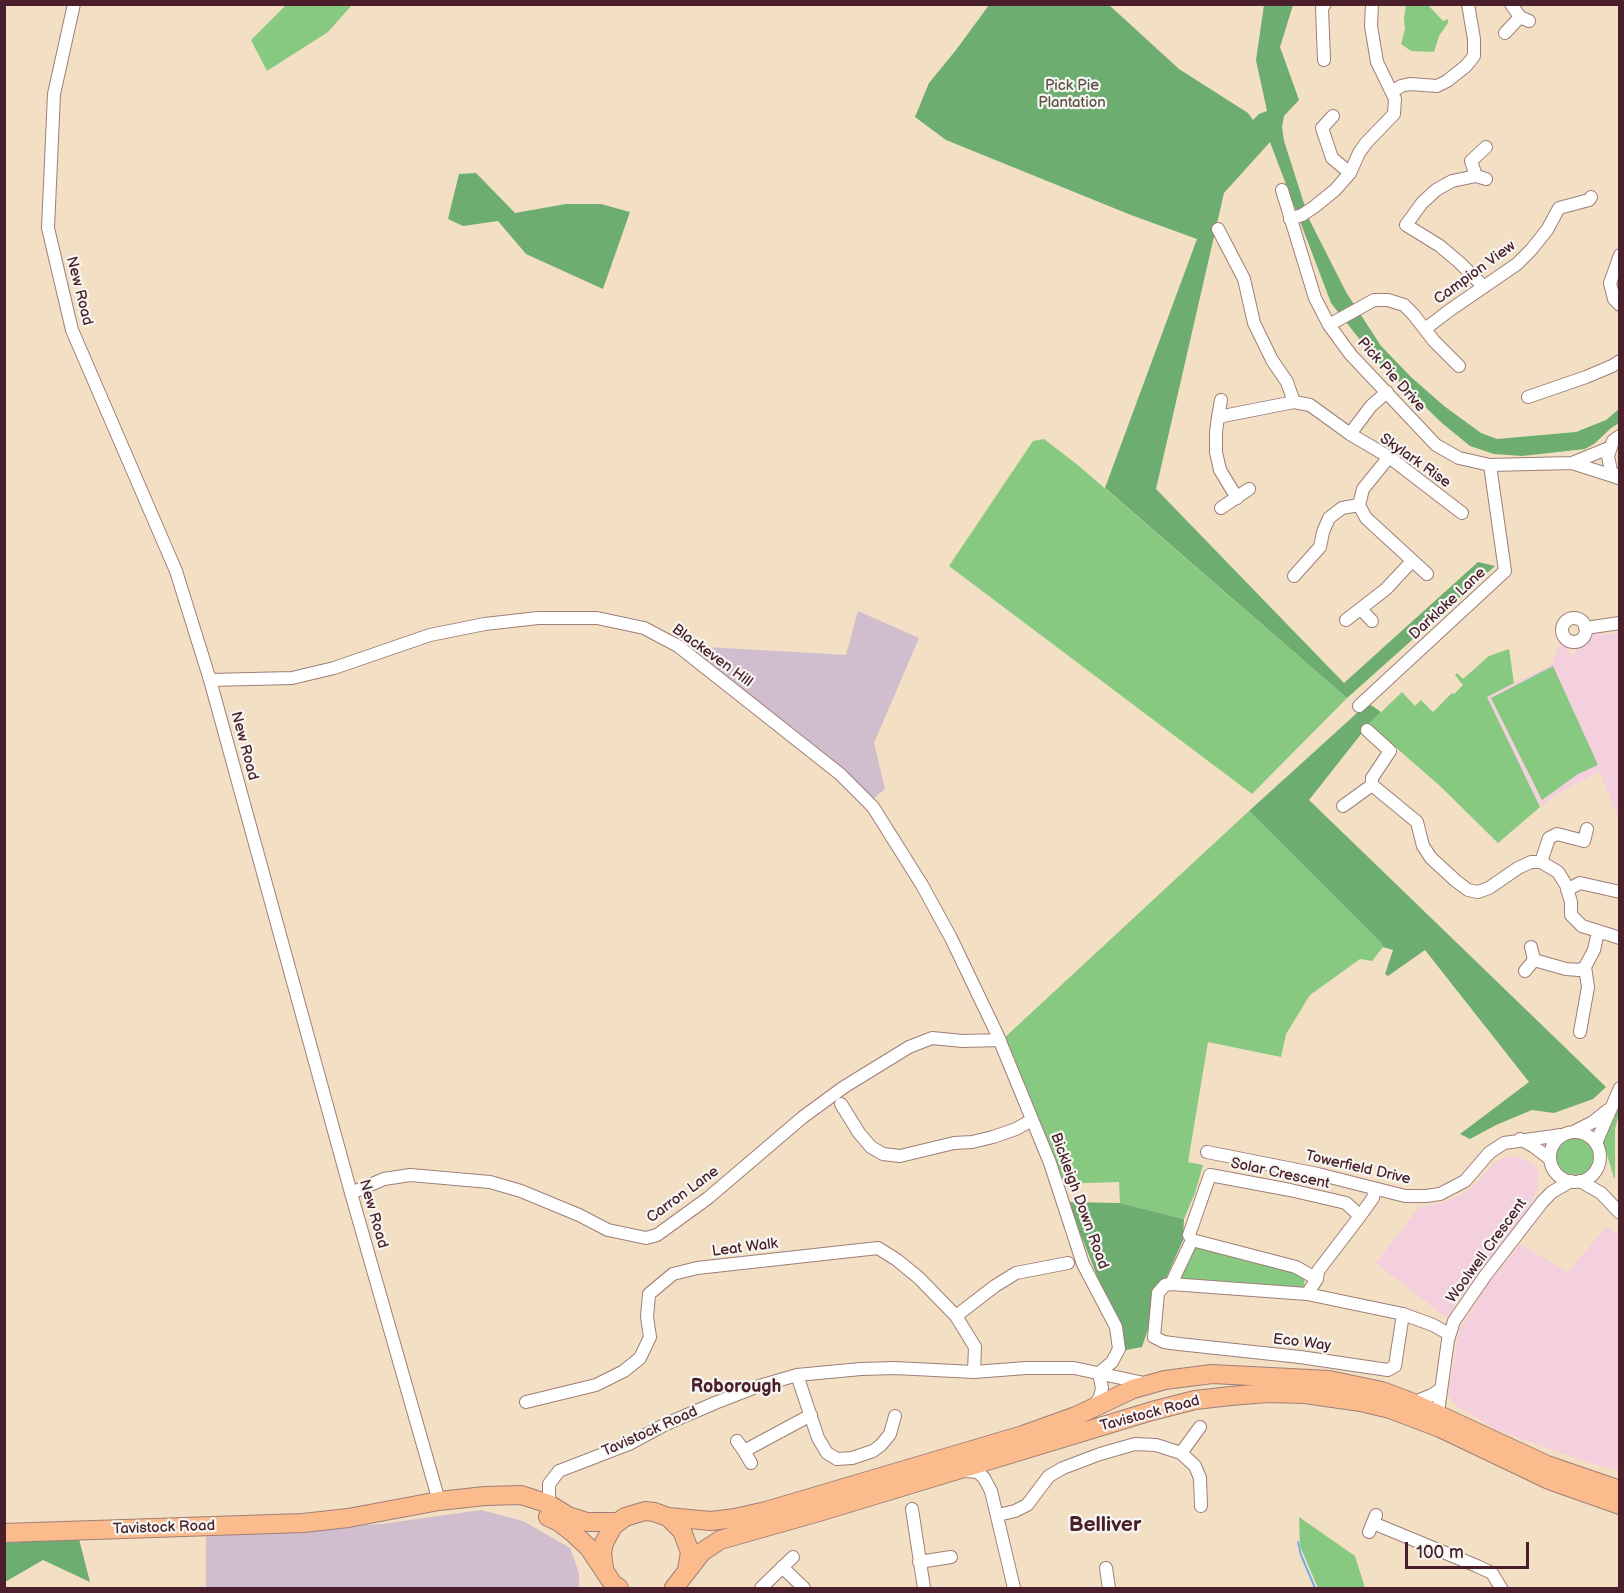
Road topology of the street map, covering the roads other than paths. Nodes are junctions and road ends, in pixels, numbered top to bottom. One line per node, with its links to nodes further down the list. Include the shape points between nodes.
1 (74, 4): 50 (street, New Road, via 54,94 48,228 72,330 176,571)
2 (1325, 4): 7 (street)
3 (1372, 4): 8 (street, via 1377,62)
4 (1468, 4): 8 (street, via 1474,56 1466,66 1437,86 1410,84)
5 (1511, 4): 6 (street, via 1525,19)
6 (1505, 33)
7 (1324, 60)
8 (1392, 92): 13 (street, via 1394,114 1384,132 1365,143)
9 (1313, 116): 11 (street)
10 (1333, 116): 11 (street)
11 (1322, 128): 13 (street, via 1332,158)
12 (1486, 147): 19 (street, via 1471,161 1481,178 1452,181 1436,190 1406,225 1440,246)
13 (1350, 173): 16 (street, via 1314,207)
14 (1282, 190): 16 (street, Pick Pie Drive)
15 (1591, 197): 19 (street, Campion View, via 1559,208 1531,250)
16 (1290, 219): 21 (street, Pick Pie Drive)
17 (1218, 229): 28 (street, via 1244,279 1254,323)
18 (1620, 255): 20 (street, via 1610,283)
19 (1484, 287): 22 (street, Campion View)
20 (1620, 305)
21 (1329, 325): 22 (street, via 1374,300 1388,300 1404,305); 25 (street, Pick Pie Drive, via 1351,355)
22 (1425, 329): 24 (street)
23 (1620, 361): 26 (street)
24 (1459, 366)
25 (1387, 392): 30 (street); 35 (street, Pick Pie Drive, via 1436,445 1459,458)
26 (1528, 397)
27 (1221, 400): 29 (street)
28 (1294, 402): 29 (street); 30 (street, Skylark Rise, via 1310,405)
29 (1218, 417): 38 (street, via 1216,452 1220,470)
30 (1350, 434): 33 (street, Skylark Rise)
31 (1620, 435): 32 (street)
32 (1609, 448): 34 (street, Pick Pie Drive); 36 (street, via 1608,464)
33 (1389, 457): 39 (street, via 1363,489); 41 (street, Skylark Rise)
34 (1572, 463): 35 (street, Pick Pie Drive); 36 (street, Pick Pie Drive)
35 (1490, 465): 51 (street, Darklake Lane, via 1505,571)
36 (1618, 478)
37 (1249, 489): 38 (street)
38 (1237, 498): 40 (street)
39 (1359, 505): 42 (street, via 1366,518); 44 (street, via 1341,508 1329,518 1320,548)
40 (1221, 508)
41 (1462, 513)
42 (1412, 561): 43 (street); 45 (street)
43 (1427, 574)
44 (1294, 576)
45 (1362, 609): 46 (street); 47 (street)
46 (1346, 620)
47 (1372, 621)
48 (1620, 623): 49 (street)
49 (1585, 628)
50 (210, 680): 66 (street, Blackeven Hill, via 292,678 430,635 485,624 538,618 597,618 644,628 678,646 840,774 873,807 922,885); 79 (street, New Road)
51 (1359, 706)
52 (1367, 730): 53 (street, via 1390,751 1372,778)
53 (1372, 785): 54 (street); 56 (street, via 1417,822 1423,846 1431,858 1468,890 1478,892 1518,868)
54 (1343, 806)
55 (1587, 829): 56 (street, via 1584,841 1557,834 1549,838)
56 (1541, 862): 57 (street, via 1558,872)
57 (1567, 890): 58 (street, via 1580,883); 59 (street, via 1571,915 1582,926)
58 (1620, 892)
59 (1598, 932): 60 (street); 63 (street)
60 (1620, 938)
61 (1531, 947): 62 (street)
62 (1534, 960): 63 (street, via 1566,969); 64 (street)
63 (1584, 967): 65 (street, via 1588,987)
64 (1526, 970)
65 (1580, 1032)
66 (999, 1037): 70 (street, Bickleigh Down Road); 79 (street, Carron Lane, via 963,1041 932,1038 909,1047 844,1087 708,1198 646,1238 608,1230 531,1195 490,1182 410,1175 384,1179)
67 (1620, 1088): 69 (street)
68 (842, 1104): 70 (street, via 871,1147 883,1154 900,1156 993,1137)
69 (1609, 1110): 71 (street); 74 (street)
70 (1032, 1120): 92 (street, Bickleigh Down Road, via 1083,1263 1116,1327 1119,1349)
71 (1575, 1131): 72 (street); 74 (street, via 1587,1134)
72 (1562, 1135): 73 (street, Towerfield Drive); 76 (street, via 1552,1146)
73 (1520, 1139): 76 (street); 78 (street, Towerfield Drive, via 1496,1146 1465,1181 1440,1194 1405,1196)
74 (1596, 1143): 77 (street, via 1598,1168 1590,1177)
75 (1207, 1152): 78 (street, Towerfield Drive)
76 (1552, 1165): 77 (street, via 1562,1179); 80 (street, Woolwell Crescent, via 1549,1188)
77 (1576, 1181): 80 (street, Woolwell Crescent); 81 (street, via 1601,1193)
78 (1375, 1189): 82 (street)
79 (351, 1193): 110 (street, New Road)
80 (1542, 1201): 90 (street, Woolwell Crescent, via 1469,1297)
81 (1620, 1213)
82 (1360, 1216): 83 (street, Solar Crescent, via 1346,1203 1210,1175 1190,1235); 85 (street, via 1318,1271)
83 (1192, 1240): 85 (street, via 1296,1266); 86 (street)
84 (1068, 1263): 89 (street, via 1016,1273)
85 (1317, 1279): 87 (street)
86 (1168, 1285): 87 (street); 88 (street, Eco Way, via 1158,1293 1154,1337 1164,1342 1389,1370 1395,1366)
87 (1308, 1294): 88 (street)
88 (1403, 1314): 90 (street)
89 (956, 1316): 91 (street, Leat Walk, via 975,1347); 96 (street, Leat Walk, via 919,1278 878,1248 697,1268 673,1274 649,1294 650,1337 640,1358 624,1371 596,1385)
90 (1449, 1334): 95 (street, Woolwell Crescent)
91 (974, 1372): 92 (street, Tavistock Road, via 1074,1368); 93 (street, Tavistock Road, via 895,1368)
92 (1099, 1373): 94 (street, Tavistock Road, via 1137,1383); 98 (street, Tavistock Road, via 1102,1389)
93 (798, 1375): 99 (street); 111 (street, Tavistock Road, via 715,1403 560,1471 549,1484)
94 (1154, 1383): 97 (highway, Tavistock Road, via 1212,1374 1329,1380 1361,1385); 98 (highway, Tavistock Road)
95 (1441, 1389): 97 (street); 101 (street, Woolwell Crescent)
96 (526, 1402)
97 (1412, 1402): 101 (highway, Tavistock Road)
98 (1091, 1409): 116 (highway, Tavistock Road, via 1023,1435 766,1511 711,1521)
99 (811, 1415): 100 (street, via 818,1438 827,1453 837,1459 873,1451 890,1434); 105 (street, via 740,1446)
100 (895, 1416)
101 (1437, 1418): 103 (highway, Tavistock Road, via 1322,1395 1267,1393 1195,1400); 107 (highway, Tavistock Road, via 1547,1465); 112 (highway, Tavistock Road, via 1549,1480)
102 (1200, 1428): 104 (street)
103 (1025, 1448): 106 (highway, Tavistock Road); 108 (street, via 997,1464)
104 (1181, 1453): 113 (street, via 1195,1466 1200,1478); 115 (street, via 1156,1445 1135,1444 1100,1454 1049,1476 1027,1505)
105 (750, 1463)
106 (942, 1474): 108 (street, via 978,1472); 125 (highway, Tavistock Road, via 720,1540 702,1552)
107 (1620, 1490)
108 (991, 1491): 115 (street)
109 (502, 1496): 110 (highway, Tavistock Road); 111 (highway, Tavistock Road, via 521,1495); 126 (highway, Tavistock Road, via 559,1522 589,1548)
110 (439, 1501): 119 (highway, Tavistock Road, via 303,1523)
111 (549, 1504): 117 (highway, Tavistock Road, via 587,1522)
112 (1620, 1505)
113 (1201, 1506)
114 (912, 1509): 122 (street)
115 (998, 1515): 132 (street)
116 (668, 1517): 117 (highway, Tavistock Road, via 645,1511); 125 (highway, via 687,1539)
117 (618, 1522): 126 (highway, via 604,1543)
118 (1373, 1523): 134 (street, via 1477,1566 1492,1574)
119 (4, 1533)
120 (793, 1557): 123 (street)
121 (951, 1557): 122 (street)
122 (919, 1562): 131 (street)
123 (783, 1567): 129 (street); 130 (street)
124 (1106, 1568): 133 (street)
125 (687, 1570): 128 (highway, Tavistock Road)
126 (605, 1577): 127 (highway, Tavistock Road)
127 (619, 1588)
128 (674, 1588)
129 (761, 1588)
130 (804, 1588)
131 (924, 1588)
132 (1014, 1588)
133 (1109, 1588)
134 (1501, 1588)

